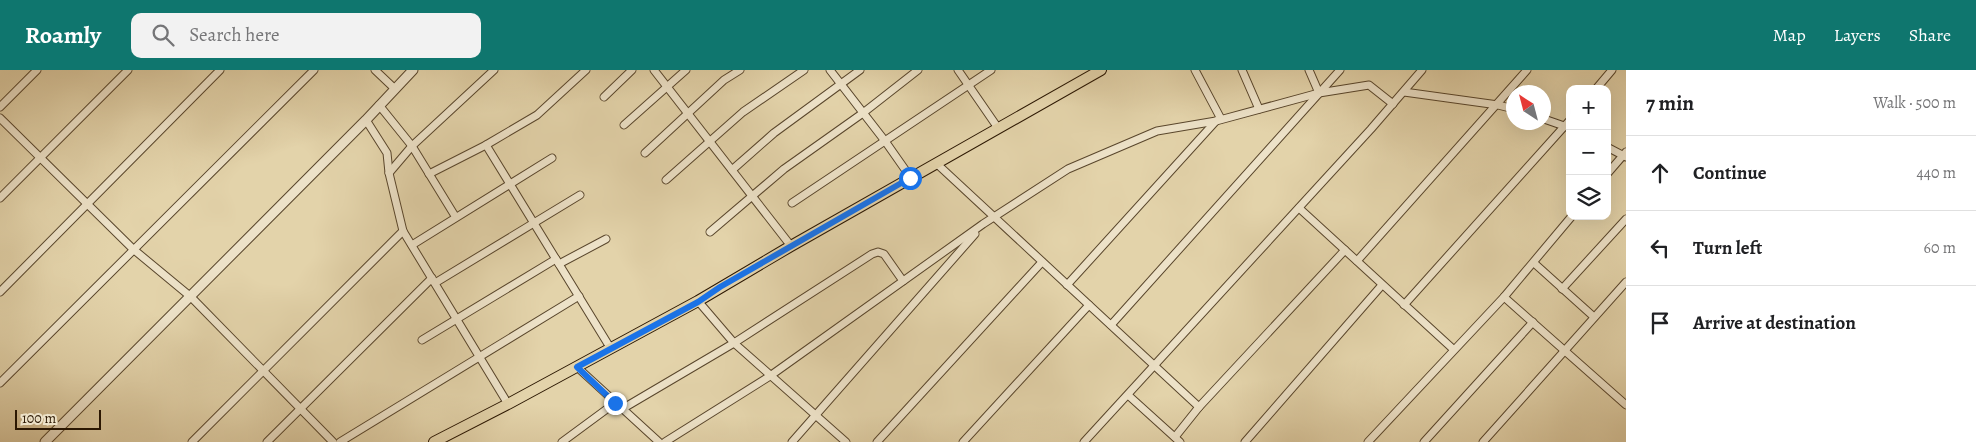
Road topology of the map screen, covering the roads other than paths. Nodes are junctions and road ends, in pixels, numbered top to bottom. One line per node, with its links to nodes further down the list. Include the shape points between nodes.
1 (36, 70): 39 (street)
2 (128, 70): 58 (street)
3 (220, 70): 71 (street)
4 (314, 70): 85 (street)
5 (375, 70): 31 (street)
6 (413, 70): 31 (street)
7 (494, 70): 53 (street)
8 (586, 70): 54 (street, via 537,115)
9 (632, 70): 34 (street)
10 (654, 70): 29 (street)
11 (686, 70): 29 (street)
12 (740, 70): 42 (street, via 724,80)
13 (804, 70): 52 (street, via 743,112)
14 (830, 70): 27 (street)
15 (860, 70): 27 (street)
16 (918, 70): 41 (street)
17 (958, 70): 30 (street)
18 (991, 70): 30 (street)
19 (1101, 70): 50 (main road)
20 (1195, 70): 45 (street)
21 (1242, 70): 40 (street)
22 (1309, 70): 33 (street)
23 (1340, 70): 33 (street)
24 (1422, 70): 32 (street)
25 (1527, 70): 36 (street)
26 (1612, 70): 28 (street)
27 (841, 85): 41 (street); 61 (street, via 774,133)
28 (1599, 85)
29 (666, 86): 42 (street); 48 (street)
30 (968, 86): 50 (street); 51 (street)
31 (395, 89): 37 (street)
32 (1404, 92): 35 (street); 36 (street)
33 (1319, 93): 35 (street, via 1369,85); 40 (street); 107 (street)
34 (604, 96)
35 (1393, 104): 73 (street)
36 (1498, 104): 38 (street); 89 (street)
37 (379, 105): 44 (street); 53 (street)
38 (1506, 106)
39 (0, 107)
40 (1259, 109): 45 (street)
41 (862, 113): 51 (street); 69 (street)
42 (688, 114): 52 (street); 56 (street)
43 (0, 118): 58 (street)
44 (366, 120): 63 (street, via 387,153); 100 (street)
45 (1219, 120): 75 (street, via 1157,131 1068,169); 94 (street)
46 (1551, 120): 47 (street)
47 (1566, 124)
48 (624, 125)
49 (1566, 126): 103 (street)
50 (998, 128): 60 (main road)
51 (885, 141): 65 (street); 72 (street)
52 (711, 142): 61 (street); 66 (street)
53 (412, 146): 63 (street); 64 (street)
54 (486, 146): 64 (street); 67 (street)
55 (1611, 150): 57 (street)
56 (645, 153)
57 (1625, 155): 62 (street)
58 (40, 158): 70 (street); 71 (street)
59 (552, 158): 67 (street)
60 (936, 163): 65 (main road); 75 (street)
61 (732, 170): 69 (street)
62 (1611, 170)
63 (389, 173): 80 (street)
64 (429, 174): 74 (street)
65 (910, 178): 84 (main road)
66 (666, 180)
67 (511, 184): 74 (street); 78 (street)
68 (580, 195): 78 (street)
69 (752, 196): 81 (street); 84 (street)
70 (0, 198)
71 (87, 203): 85 (street); 97 (street)
72 (792, 203)
73 (1299, 208): 86 (street); 114 (street)
74 (455, 216): 83 (street)
75 (994, 217): 79 (street); 88 (street)
76 (1626, 219): 96 (street)
77 (1569, 220): 90 (street)
78 (534, 223): 87 (street); 91 (street)
79 (983, 224): 92 (street); 126 (street)
80 (403, 231): 83 (street); 116 (street)
81 (710, 232)
82 (606, 239): 87 (street)
83 (412, 245): 91 (street)
84 (791, 246): 101 (main road)
85 (133, 249): 100 (street); 118 (street)
86 (1345, 250): 89 (street); 123 (street)
87 (557, 262): 98 (street); 105 (street)
88 (1042, 262): 94 (street); 140 (street)
89 (1356, 262): 95 (street)
90 (1534, 263): 96 (street); 99 (street)
91 (433, 281): 105 (street); 124 (street)
92 (903, 281): 109 (street, via 884,254 872,254); 117 (street)
93 (1626, 282): 104 (street)
94 (1068, 285): 102 (street)
95 (1382, 285): 103 (street); 143 (street)
96 (1562, 289): 104 (street)
97 (0, 292)
98 (579, 296): 110 (street); 113 (street)
99 (1504, 296): 106 (street); 111 (street)
100 (191, 297): 116 (street); 129 (street)
101 (698, 302): 109 (street); 110 (main road)
102 (1089, 305): 107 (street); 141 (street)
103 (1404, 305): 111 (street)
104 (1594, 317): 112 (street)
105 (456, 319): 108 (street); 113 (street)
106 (1533, 322): 112 (street); 145 (street)
107 (1111, 325): 114 (street)
108 (422, 340)
109 (734, 343): 117 (street); 125 (street)
110 (611, 349): 115 (main road)
111 (1453, 349): 144 (street)
112 (1564, 350): 122 (street); 128 (street)
113 (479, 357): 121 (street); 133 (street)
114 (1155, 366): 119 (street); 123 (street)
115 (577, 367): 120 (street); 121 (main road)
116 (263, 371): 124 (street); 130 (street)
117 (770, 376): 126 (street); 137 (street)
118 (0, 383)
119 (1128, 395): 127 (street); 142 (street)
120 (615, 403): 125 (street); 135 (street)
121 (508, 404): 134 (main road)
122 (1626, 406)
123 (1199, 407): 127 (street)
124 (302, 409): 131 (street); 132 (street)
125 (622, 409): 136 (street)
126 (816, 416): 138 (street); 139 (street)
127 (1178, 440)
128 (1485, 441)
129 (45, 442)
130 (192, 442)
131 (267, 442)
132 (333, 442)
133 (340, 442)
134 (434, 442)
135 (562, 442)
136 (659, 442)
137 (665, 442)
138 (792, 442)
139 (846, 442)
140 (877, 442)
141 (962, 442)
142 (1084, 442)
143 (1245, 442)
144 (1368, 442)
145 (1424, 442)

